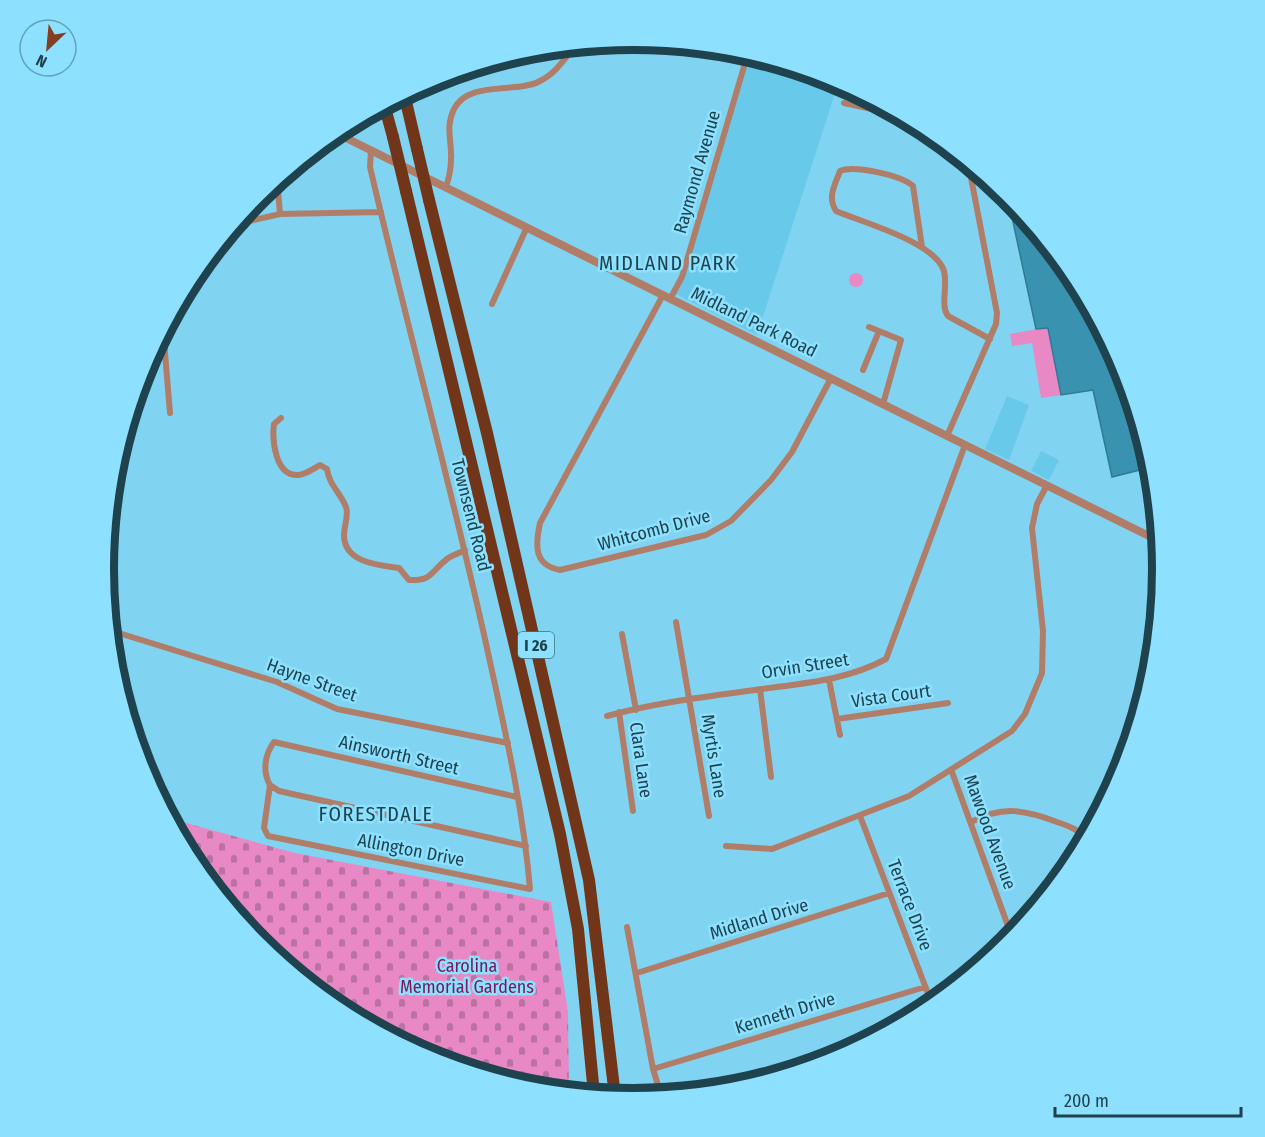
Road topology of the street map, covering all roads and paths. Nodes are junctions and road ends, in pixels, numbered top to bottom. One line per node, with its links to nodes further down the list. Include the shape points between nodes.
1 (569, 54): 10 (street, via 551,75 538,82 491,89 455,107 449,122 452,158)
2 (745, 62): 17 (street, Raymond Avenue, via 682,278)
3 (406, 102): 68 (highway, I 26, bridge, via 589,880)
4 (844, 103): 5 (street)
5 (874, 110)
6 (386, 112): 66 (highway, I 26, bridge, via 560,834 578,929)
7 (344, 137): 8 (street, Midland Park Road)
8 (371, 150): 10 (street, Midland Park Road); 12 (street, Townsend Road, via 370,167)
9 (970, 174): 21 (street, via 997,313)
10 (446, 187): 15 (street, Midland Park Road)
11 (278, 190): 13 (street)
12 (381, 212): 13 (street); 33 (street, Townsend Road)
13 (280, 214): 14 (street)
14 (246, 222)
15 (527, 227): 17 (street, Midland Park Road); 18 (street)
16 (922, 247): 16 (street, via 836,211 831,195 840,171 848,167 899,178 913,186); 21 (street, via 943,268 947,285 944,311)
17 (667, 297): 24 (street, Midland Park Road); 31 (street, Raymond Avenue)
18 (492, 304)
19 (869, 327): 20 (street)
20 (879, 331): 23 (street); 25 (street, via 901,340)
21 (990, 339): 28 (street)
22 (164, 345): 26 (street)
23 (863, 370)
24 (831, 378): 25 (street, Midland Park Road); 31 (street, Whitcomb Drive, via 792,452 771,480 717,530 560,570 541,562 535,542)
25 (884, 404): 28 (street, Midland Park Road)
26 (170, 413)
27 (281, 418): 33 (street, via 274,424 272,437 284,469 300,476 320,465 327,469 329,480 347,509 344,536 346,546 355,555 381,567 399,568 409,580 422,580 433,575 447,558)
28 (947, 436): 29 (street, Midland Park Road)
29 (964, 445): 30 (street, Midland Park Road); 37 (street, Orvin Street, via 886,659 863,672)
30 (1047, 485): 32 (street, Midland Park Road); 47 (street, via 1036,504 1032,528 1045,652 1037,690 1012,731)
31 (549, 507)
32 (1150, 537)
33 (465, 550): 46 (street, Townsend Road)
34 (676, 622): 39 (street, Myrtis Lane)
35 (118, 633): 46 (street, Hayne Street, via 277,682 337,709)
36 (622, 634): 41 (street)
37 (829, 680): 38 (street, Orvin Street); 44 (street)
38 (760, 689): 39 (street, Orvin Street); 48 (street)
39 (690, 700): 41 (street, Orvin Street); 52 (street, Myrtis Lane)
40 (948, 703): 44 (street, Vista Court)
41 (636, 710): 42 (street, Orvin Street)
42 (619, 712): 43 (street, Orvin Street); 51 (street, Clara Lane)
43 (607, 716)
44 (837, 719): 45 (street)
45 (840, 735)
46 (508, 743): 50 (street, Townsend Road)
47 (952, 772): 53 (street, via 909,796); 54 (street, Mawood Avenue)
48 (771, 777)
49 (270, 785): 50 (street, Ainsworth Street, via 265,766 268,749 274,742); 56 (street, via 279,791); 58 (street, Allington Drive, via 264,828 268,836)
50 (517, 797): 56 (street, Townsend Road)
51 (633, 811)
52 (709, 816)
53 (860, 816): 57 (street, via 772,849); 59 (street, Terrace Drive)
54 (971, 822): 55 (street, via 990,812 1032,812); 60 (street, Mawood Avenue)
55 (1079, 832)
56 (526, 846): 58 (street, Townsend Road)
57 (726, 846)
58 (530, 890)
59 (889, 893): 62 (street, Midland Drive); 63 (street, Terrace Drive)
60 (1008, 926)
61 (627, 927): 62 (street)
62 (637, 973): 65 (street)
63 (925, 987): 64 (street, Terrace Drive); 65 (street, Kenneth Drive)
64 (928, 995)
65 (653, 1069): 67 (street)
66 (593, 1085)
67 (658, 1086)
68 (614, 1087)

